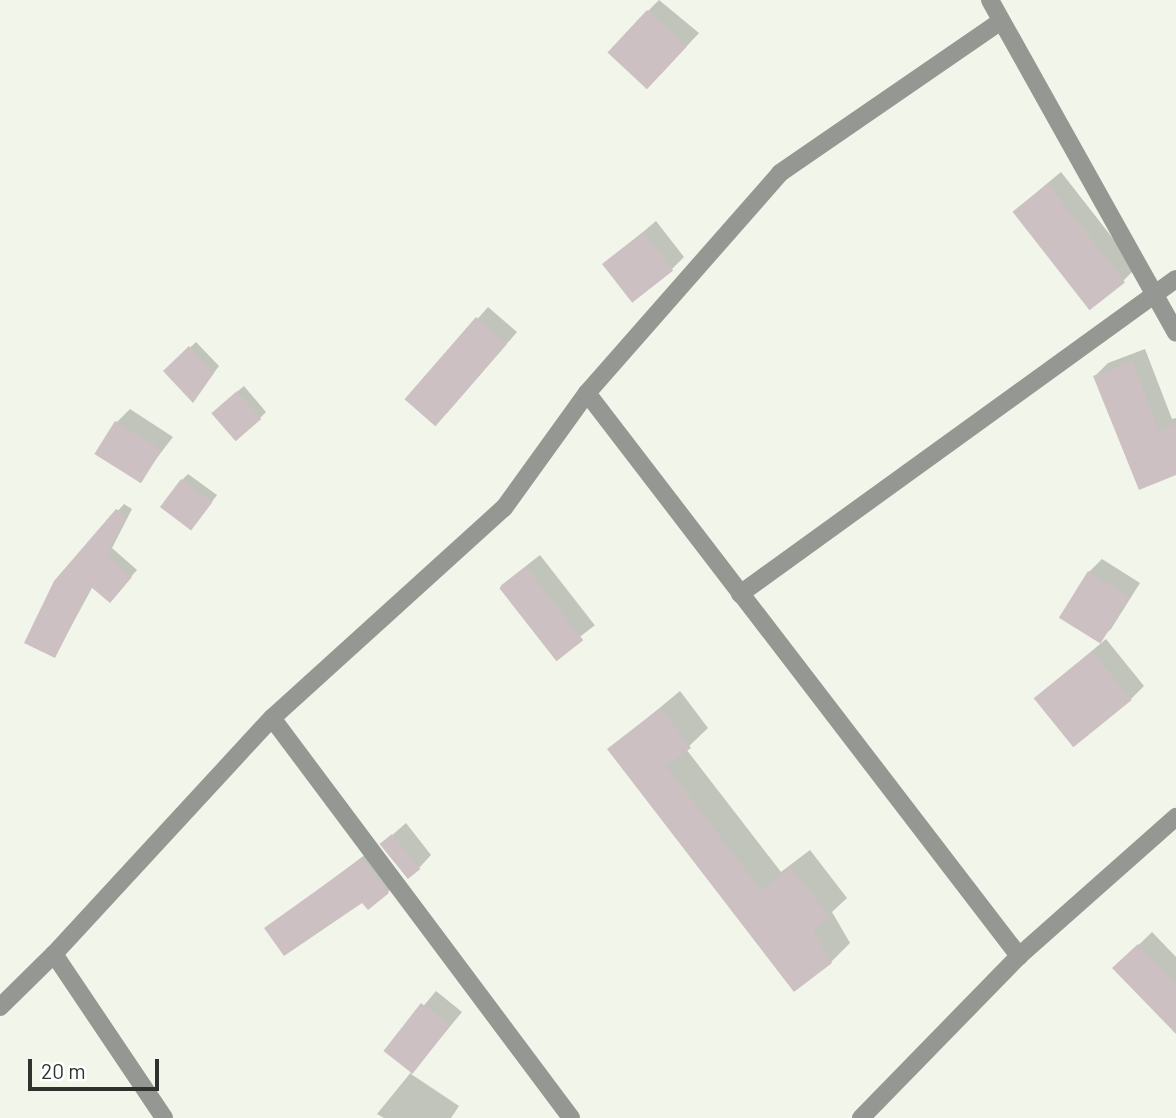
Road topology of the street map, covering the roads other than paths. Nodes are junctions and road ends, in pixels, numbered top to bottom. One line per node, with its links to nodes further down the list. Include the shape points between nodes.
1 (990, 0): 2 (street)
2 (1001, 21): 4 (street); 6 (street, via 780,173)
3 (1176, 279): 4 (street)
4 (1154, 294): 5 (street); 7 (street)
5 (1176, 333)
6 (587, 393): 7 (street); 8 (street, via 504,508)
7 (740, 594): 11 (street)
8 (272, 718): 10 (street); 14 (street)
9 (1176, 817): 11 (street)
10 (54, 954): 12 (street); 13 (street)
11 (1019, 956): 15 (street)
12 (0, 1007)
13 (164, 1118)
14 (571, 1118)
15 (860, 1118)

